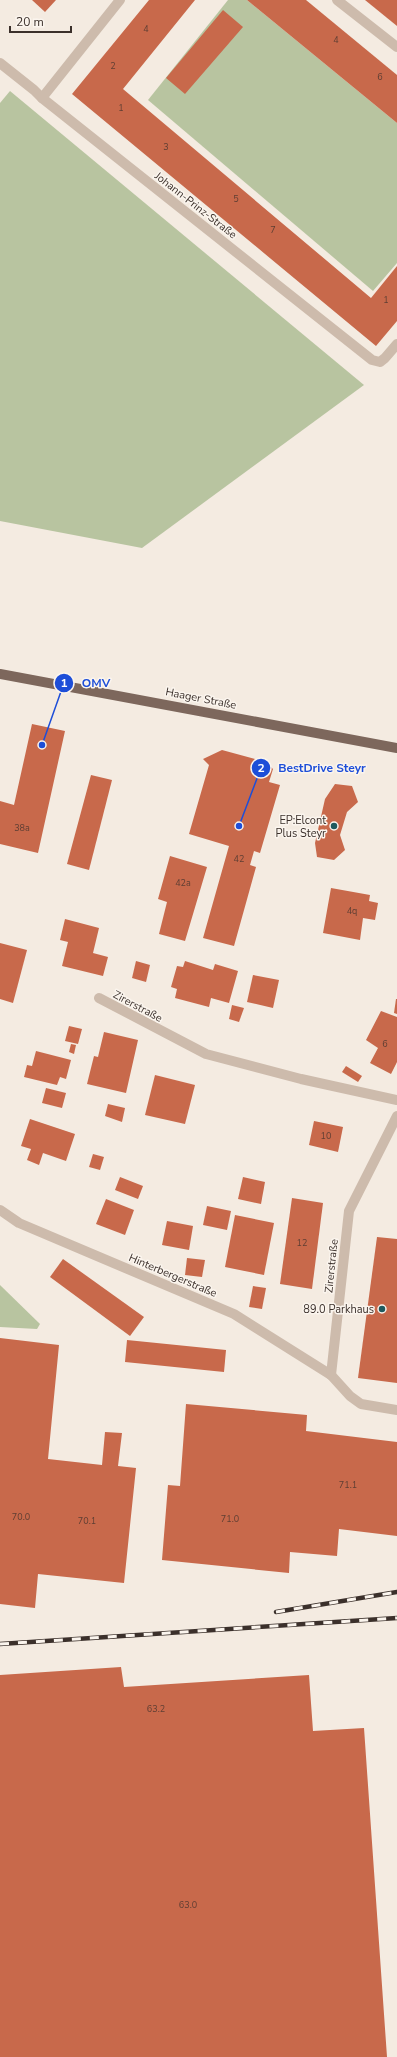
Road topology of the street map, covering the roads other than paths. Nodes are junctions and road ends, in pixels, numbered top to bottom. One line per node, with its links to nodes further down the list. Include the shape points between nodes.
1 (120, 0): 5 (street)
2 (337, 0): 3 (street)
3 (397, 47)
4 (0, 63): 5 (street, Johann-Prinz-Straße)
5 (42, 98): 6 (street, Johann-Prinz-Straße, via 372,360 380,362)
6 (397, 344)
7 (0, 674): 8 (main road, Haager Straße)
8 (397, 748)
9 (99, 998): 10 (street, Zirerstraße, via 206,1054 301,1079)
10 (397, 1100)
11 (397, 1116): 13 (street, Zirerstraße, via 349,1212)
12 (0, 1210): 13 (street, Hinterbergerstraße, via 19,1223 234,1314)
13 (330, 1374): 14 (street, via 361,1404)
14 (397, 1410)

